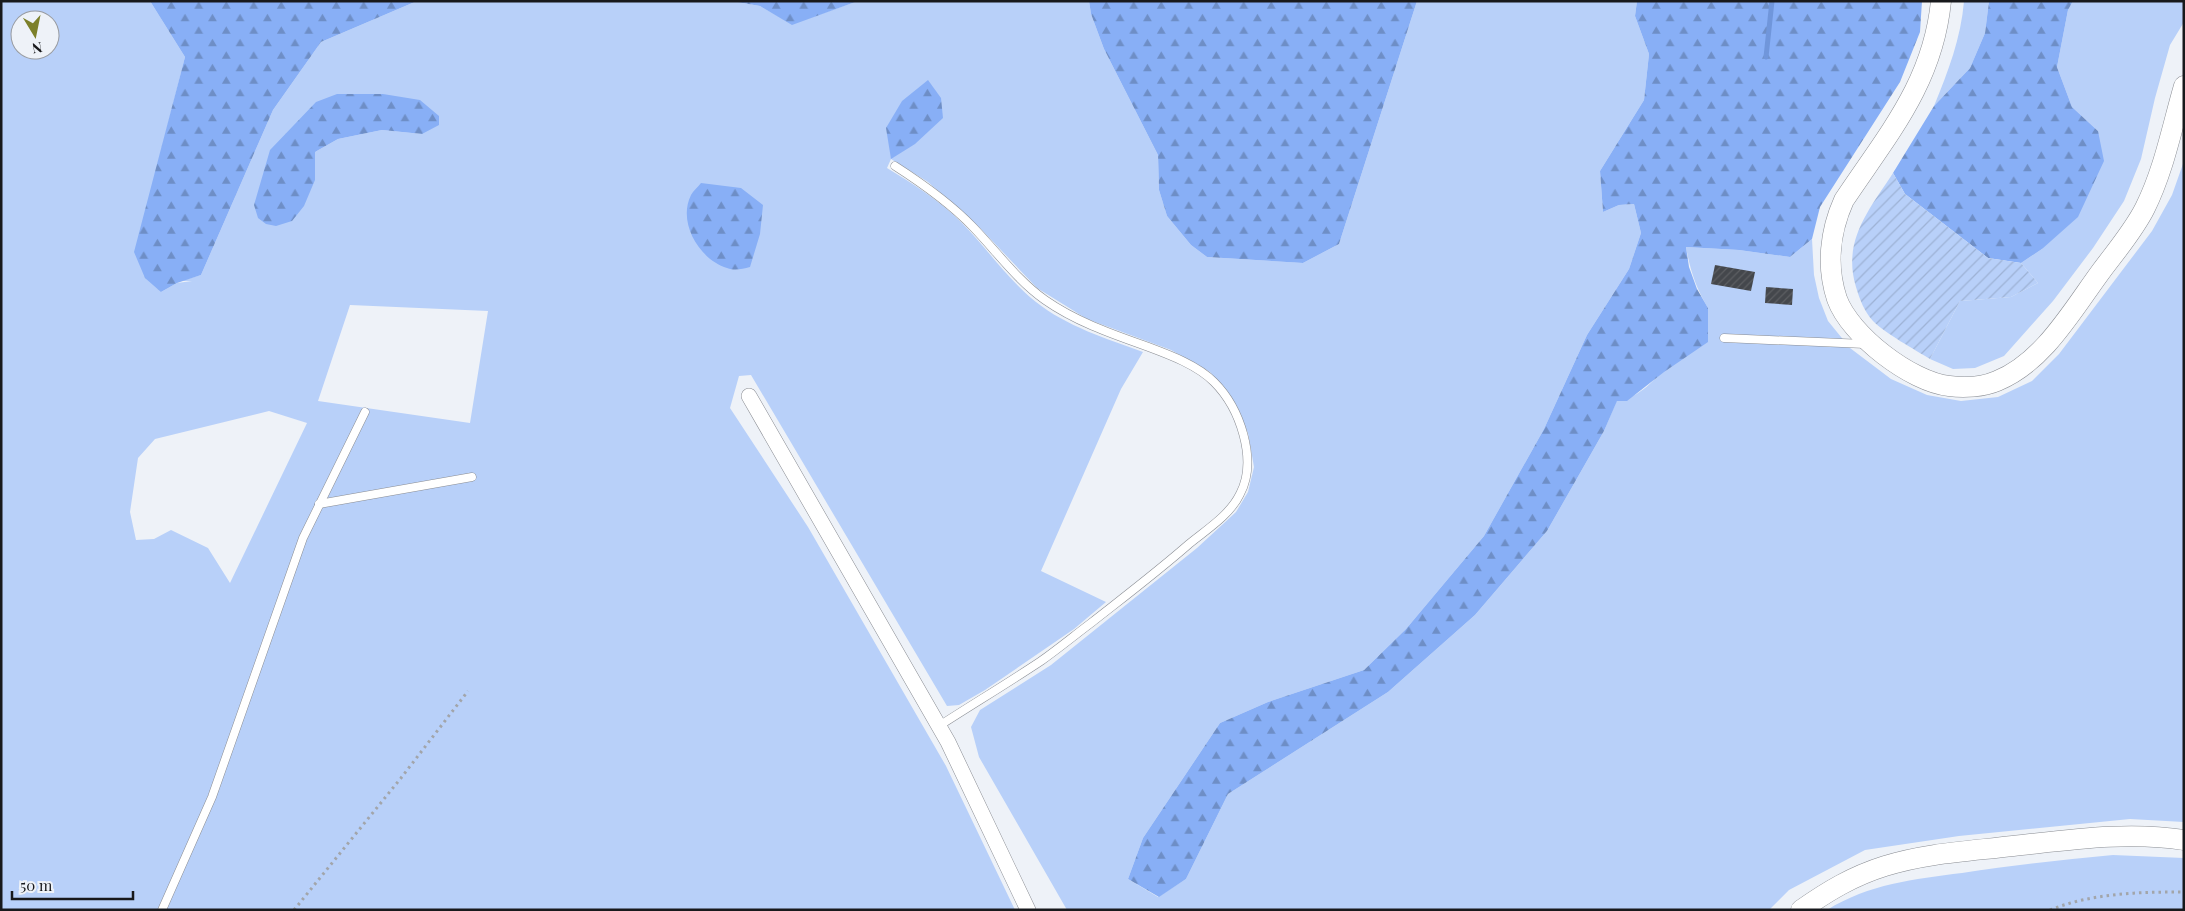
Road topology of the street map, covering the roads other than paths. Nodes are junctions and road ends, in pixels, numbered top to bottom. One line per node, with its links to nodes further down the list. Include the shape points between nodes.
1 (1941, 1): 5 (street, via 1934,45 1908,107 1836,216 1831,279 1848,321)
2 (2184, 86): 5 (street, via 2145,209 2037,355 2015,373 1996,382 1971,387 1948,386 1915,375 1890,361)
3 (895, 166): 10 (lane, via 921,182 972,226 1015,274 1045,300 1075,318 1172,356 1214,382 1241,429 1247,457 1240,495 1229,510 1155,574 1043,660)
4 (1724, 338): 5 (lane)
5 (1872, 344)
6 (749, 396): 10 (street)
7 (365, 412): 9 (lane)
8 (472, 478): 9 (lane)
9 (319, 504): 12 (lane, via 299,546 212,797)
10 (939, 726): 13 (street)
11 (2184, 840): 14 (street, via 2136,836 2096,838 1914,858 1884,866 1836,886)
12 (162, 910)
13 (1028, 910)
14 (1801, 910)

